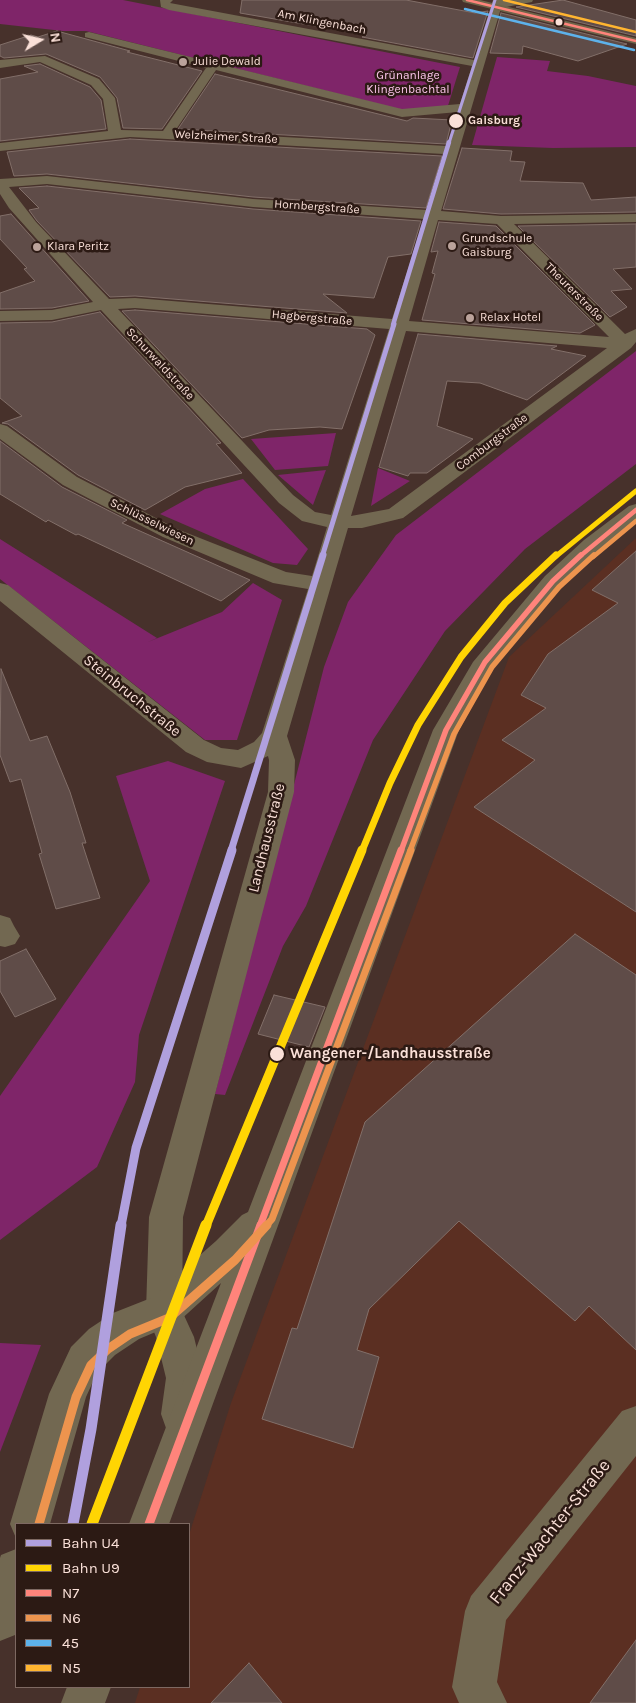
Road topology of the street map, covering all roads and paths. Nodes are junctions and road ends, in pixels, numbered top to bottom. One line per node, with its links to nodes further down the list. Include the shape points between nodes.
1 (467, 0): 4 (main road)
2 (528, 0): 4 (street)
3 (166, 1): 8 (street, Am Klingenbach, via 165,5 169,7)
4 (497, 3): 6 (main road); 8 (street)
5 (89, 35): 9 (street)
6 (636, 41)
7 (0, 64): 11 (street, via 41,58 71,70 103,89 109,98)
8 (478, 64): 10 (street)
9 (214, 66): 10 (street, via 402,113); 12 (street)
10 (465, 108): 14 (street)
11 (115, 134): 12 (street, Welzheimer Straße); 13 (street, Welzheimer Straße)
12 (167, 134): 14 (street, Welzheimer Straße)
13 (0, 147)
14 (452, 150): 16 (street)
15 (1, 187): 16 (street, Hornbergstraße, via 47,180 253,203); 19 (street, Schurwaldstraße, via 31,225)
16 (432, 215): 18 (street, Hornbergstraße); 21 (street)
17 (636, 218): 18 (street, Hornbergstraße)
18 (501, 220): 22 (street, Theurerstraße)
19 (106, 304): 20 (street, Hagbergstraße, via 52,315); 21 (street, Hagbergstraße, via 135,303); 25 (street, Schurwaldstraße, via 286,499 309,517)
20 (0, 316)
21 (399, 326): 22 (street, Hagbergstraße); 25 (street)
22 (630, 339): 25 (street, Comburgstraße, via 396,514 371,521)
23 (0, 430): 26 (street, Schlüsselwiesen, via 70,481 170,534 282,578)
24 (636, 510): 29 (street, via 553,581 485,662 446,730)
25 (337, 522): 26 (street)
26 (319, 584): 28 (street)
27 (0, 590): 28 (street, Steinbruchstraße, via 195,746 216,756 241,759 263,748)
28 (274, 736): 30 (street, Landhausstraße, via 282,760 281,792 166,1217)
29 (264, 1215): 30 (street, via 229,1253); 32 (street)
30 (164, 1311): 32 (street, Landhausstraße, via 175,1337 185,1378); 33 (street, via 126,1326 102,1342 84,1360 68,1394)
31 (636, 1425): 39 (street, Franz-Wachter-Straße, via 486,1611 474,1687)
32 (175, 1455): 34 (street)
33 (30, 1523)
34 (149, 1523)
35 (15, 1573): 36 (street)
36 (0, 1620)
37 (89, 1688): 38 (street)
38 (83, 1703)
39 (485, 1703)

